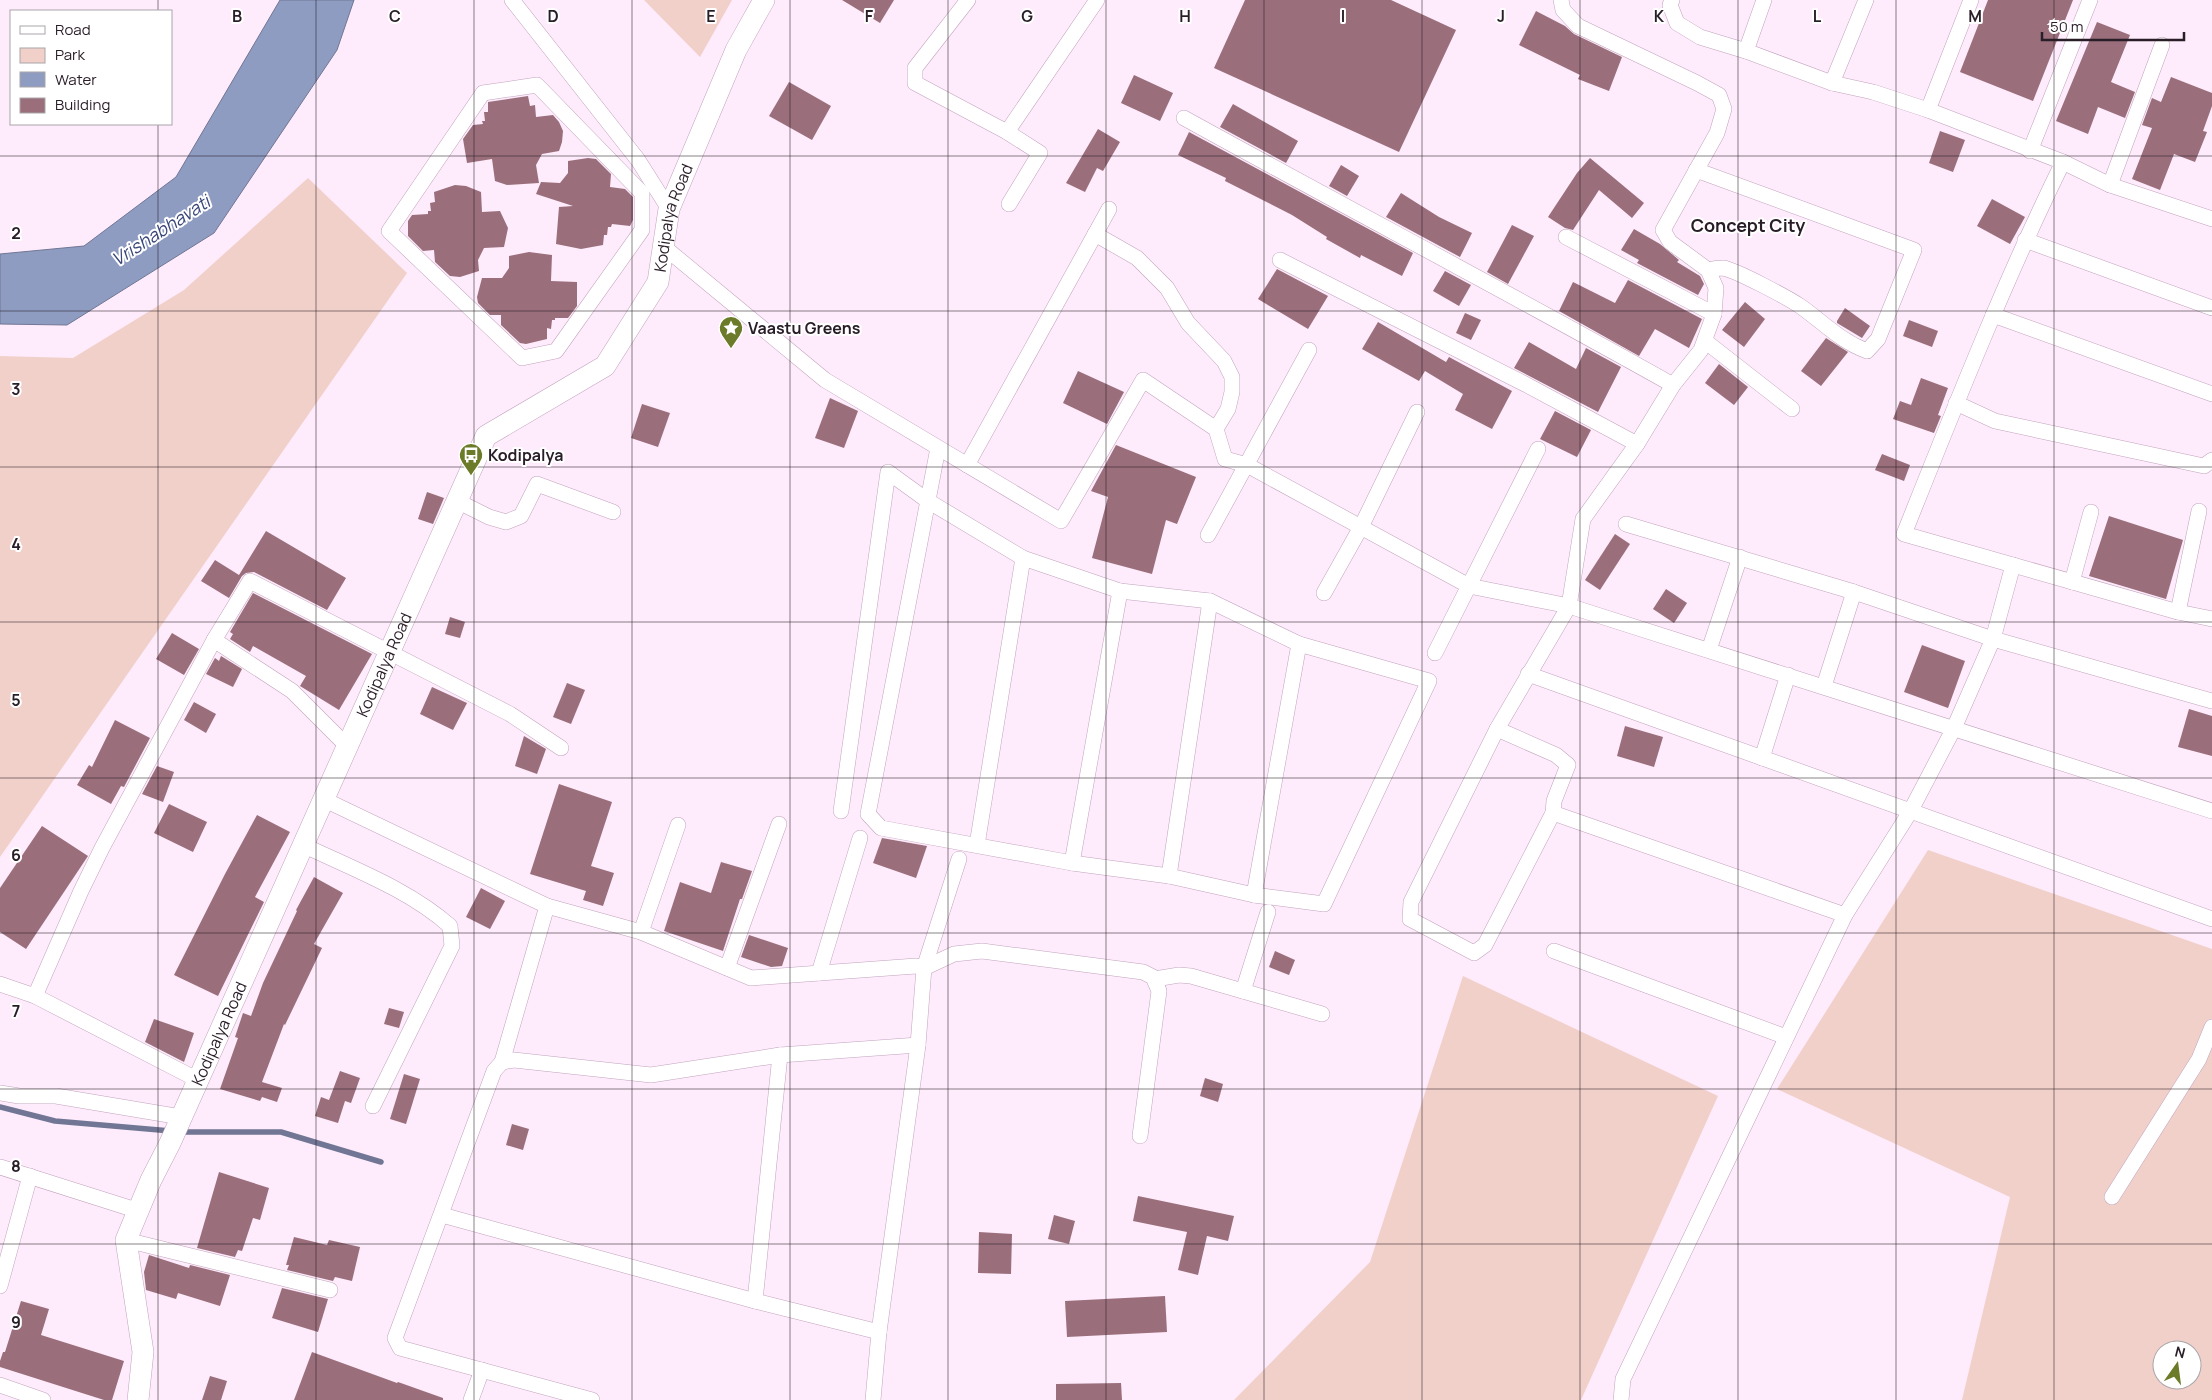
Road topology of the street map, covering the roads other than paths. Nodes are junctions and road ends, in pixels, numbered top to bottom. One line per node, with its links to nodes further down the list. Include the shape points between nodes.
1 (512, 0): 22 (street, via 638,160)
2 (764, 0): 22 (main road, Kodipalya Road, via 736,50)
3 (968, 0): 16 (street, via 915,68 915,83)
4 (1098, 0): 16 (street)
5 (1561, 0): 19 (street, via 1563,10 1578,26 1719,95 1724,109 1717,134)
6 (1672, 0): 12 (street, via 1670,4 1677,23 1700,37)
7 (1764, 0): 12 (street)
8 (1866, 0): 13 (street)
9 (1971, 0): 14 (street)
10 (2090, 0): 17 (street)
11 (2162, 45): 20 (street)
12 (1746, 51): 13 (street)
13 (1832, 83): 14 (street)
14 (1928, 110): 17 (street)
15 (1184, 118): 37 (street)
16 (1007, 132): 21 (street, via 1040,153)
17 (2030, 151): 18 (street)
18 (2063, 162): 20 (street); 28 (street)
19 (1696, 170): 31 (street, via 1663,230 1670,242); 31 (street, via 1914,250 1878,339 1867,351 1851,345 1799,306 1737,273 1722,268)
20 (2110, 185): 24 (street)
21 (1009, 204)
22 (669, 209): 29 (main road, Kodipalya Road)
23 (1109, 209): 26 (street)
24 (2212, 219)
25 (642, 230): 25 (street, via 556,351 522,358 389,232 483,93 537,85 642,193)
26 (1095, 234): 42 (street, via 1136,258 1167,288 1188,323 1224,361 1232,377 1232,392 1228,408); 48 (street)
27 (1566, 237): 33 (street)
28 (2025, 240): 32 (street); 34 (street)
29 (664, 247): 44 (street, via 825,380); 49 (main road, Kodipalya Road, via 658,282 605,366 486,436)
30 (1280, 260): 43 (street)
31 (1708, 270): 33 (street, via 1716,288)
32 (2212, 308)
33 (1714, 314): 35 (street)
34 (1993, 315): 38 (street); 39 (street)
35 (1705, 341): 37 (street); 40 (street)
36 (1309, 350): 47 (street)
37 (1673, 385): 43 (street)
38 (2212, 394)
39 (1956, 403): 46 (street, via 1995,421 2204,466); 59 (street, via 1904,534)
40 (1792, 409)
41 (1417, 412): 55 (street)
42 (1216, 429): 47 (street, via 1225,460); 48 (street, via 1143,380 1061,521)
43 (1637, 444): 66 (street, via 1583,519)
44 (938, 448): 48 (street); 50 (street)
45 (1538, 449): 61 (street)
46 (2212, 460)
47 (1247, 465): 55 (street); 56 (street)
48 (967, 466)
49 (456, 501): 52 (street, via 506,522 521,516 537,484); 74 (main road, Kodipalya Road)
50 (928, 501): 57 (street); 85 (street, via 888,472); 92 (street, via 868,814 881,828)
51 (2199, 511): 67 (street)
52 (613, 512)
53 (2091, 512): 60 (street)
54 (1626, 524): 58 (street)
55 (1361, 527): 61 (street); 64 (street)
56 (1208, 534)
57 (1023, 558): 62 (street); 92 (street)
58 (1740, 558): 63 (street); 72 (street)
59 (2013, 565): 60 (street); 69 (street)
60 (2072, 582): 67 (street)
61 (1469, 586): 66 (street); 73 (street)
62 (1120, 591): 65 (street); 95 (street)
63 (1854, 592): 69 (street); 77 (street)
64 (1324, 593)
65 (1210, 601): 71 (street); 96 (street)
66 (1569, 606): 72 (street); 75 (street)
67 (2178, 612): 68 (street)
68 (2212, 619)
69 (1993, 639): 78 (street); 79 (street)
70 (214, 640): 74 (street, via 250,581); 81 (street, via 292,691); 110 (street, via 102,848)
71 (1299, 644): 97 (street); 97 (street, via 1429,681 1324,904)
72 (1709, 650): 76 (street)
73 (1435, 653)
74 (388, 654): 81 (main road, Kodipalya Road); 82 (street, via 510,714)
75 (1528, 674): 80 (street); 83 (street)
76 (1788, 675): 77 (street); 83 (street)
77 (1824, 686): 79 (street)
78 (2212, 701)
79 (1954, 728): 86 (street); 87 (street)
80 (1498, 729): 88 (street, via 1556,755 1568,765 1554,801); 88 (street, via 1411,902 1410,919 1474,953 1485,945)
81 (347, 746): 84 (main road, Kodipalya Road)
82 (561, 748)
83 (1762, 758): 87 (street)
84 (323, 799): 93 (main road, Kodipalya Road); 98 (street)
85 (841, 811)
86 (2212, 811)
87 (1910, 812): 100 (street); 101 (street)
88 (1553, 813): 100 (street)
89 (779, 824): 104 (street)
90 (678, 825): 102 (street)
91 (860, 838): 106 (street)
92 (977, 844): 95 (street)
93 (303, 845): 117 (main road, Kodipalya Road); 119 (street, via 409,896 450,926 452,946)
94 (959, 859): 105 (street)
95 (1072, 863): 96 (street)
96 (1169, 876): 97 (street)
97 (1254, 894)
98 (547, 906): 102 (street); 116 (street)
99 (1268, 912): 109 (street)
100 (1845, 915): 113 (street)
101 (2212, 919)
102 (641, 932): 104 (street)
103 (1554, 952): 113 (street)
104 (727, 968): 106 (street, via 751,978)
105 (924, 968): 106 (street); 107 (street, via 954,954 982,951 1143,972); 114 (street)
106 (819, 973)
107 (1155, 979): 109 (street, via 1191,976); 121 (street, via 1159,991)
108 (0, 984): 110 (street)
109 (1243, 991): 111 (street)
110 (35, 996): 117 (street)
111 (1322, 1014)
112 (2212, 1027): 124 (street, via 2199,1059)
113 (1786, 1037): 139 (street, via 1623,1379)
114 (918, 1046): 115 (street); 131 (street)
115 (780, 1055): 116 (street, via 651,1076 514,1060); 130 (street)
116 (502, 1062): 126 (street, via 494,1071)
117 (198, 1080): 120 (main road, Kodipalya Road)
118 (0, 1093): 120 (street, via 56,1096)
119 (373, 1106)
120 (180, 1119): 125 (main road, Kodipalya Road)
121 (1140, 1136)
122 (0, 1167): 123 (street)
123 (30, 1176): 125 (street); 128 (street)
124 (2112, 1197)
125 (139, 1211): 127 (main road, Kodipalya Road)
126 (442, 1215): 130 (street); 132 (street, via 395,1338 400,1348)
127 (126, 1240): 129 (street); 135 (main road, via 143,1352)
128 (0, 1286)
129 (330, 1290)
130 (755, 1301): 131 (street)
131 (879, 1332): 138 (street)
132 (482, 1370): 136 (street); 137 (street)
133 (0, 1386): 134 (street)
134 (43, 1400)
135 (138, 1400)
136 (471, 1400)
137 (592, 1400)
138 (873, 1400)
139 (1621, 1400)

